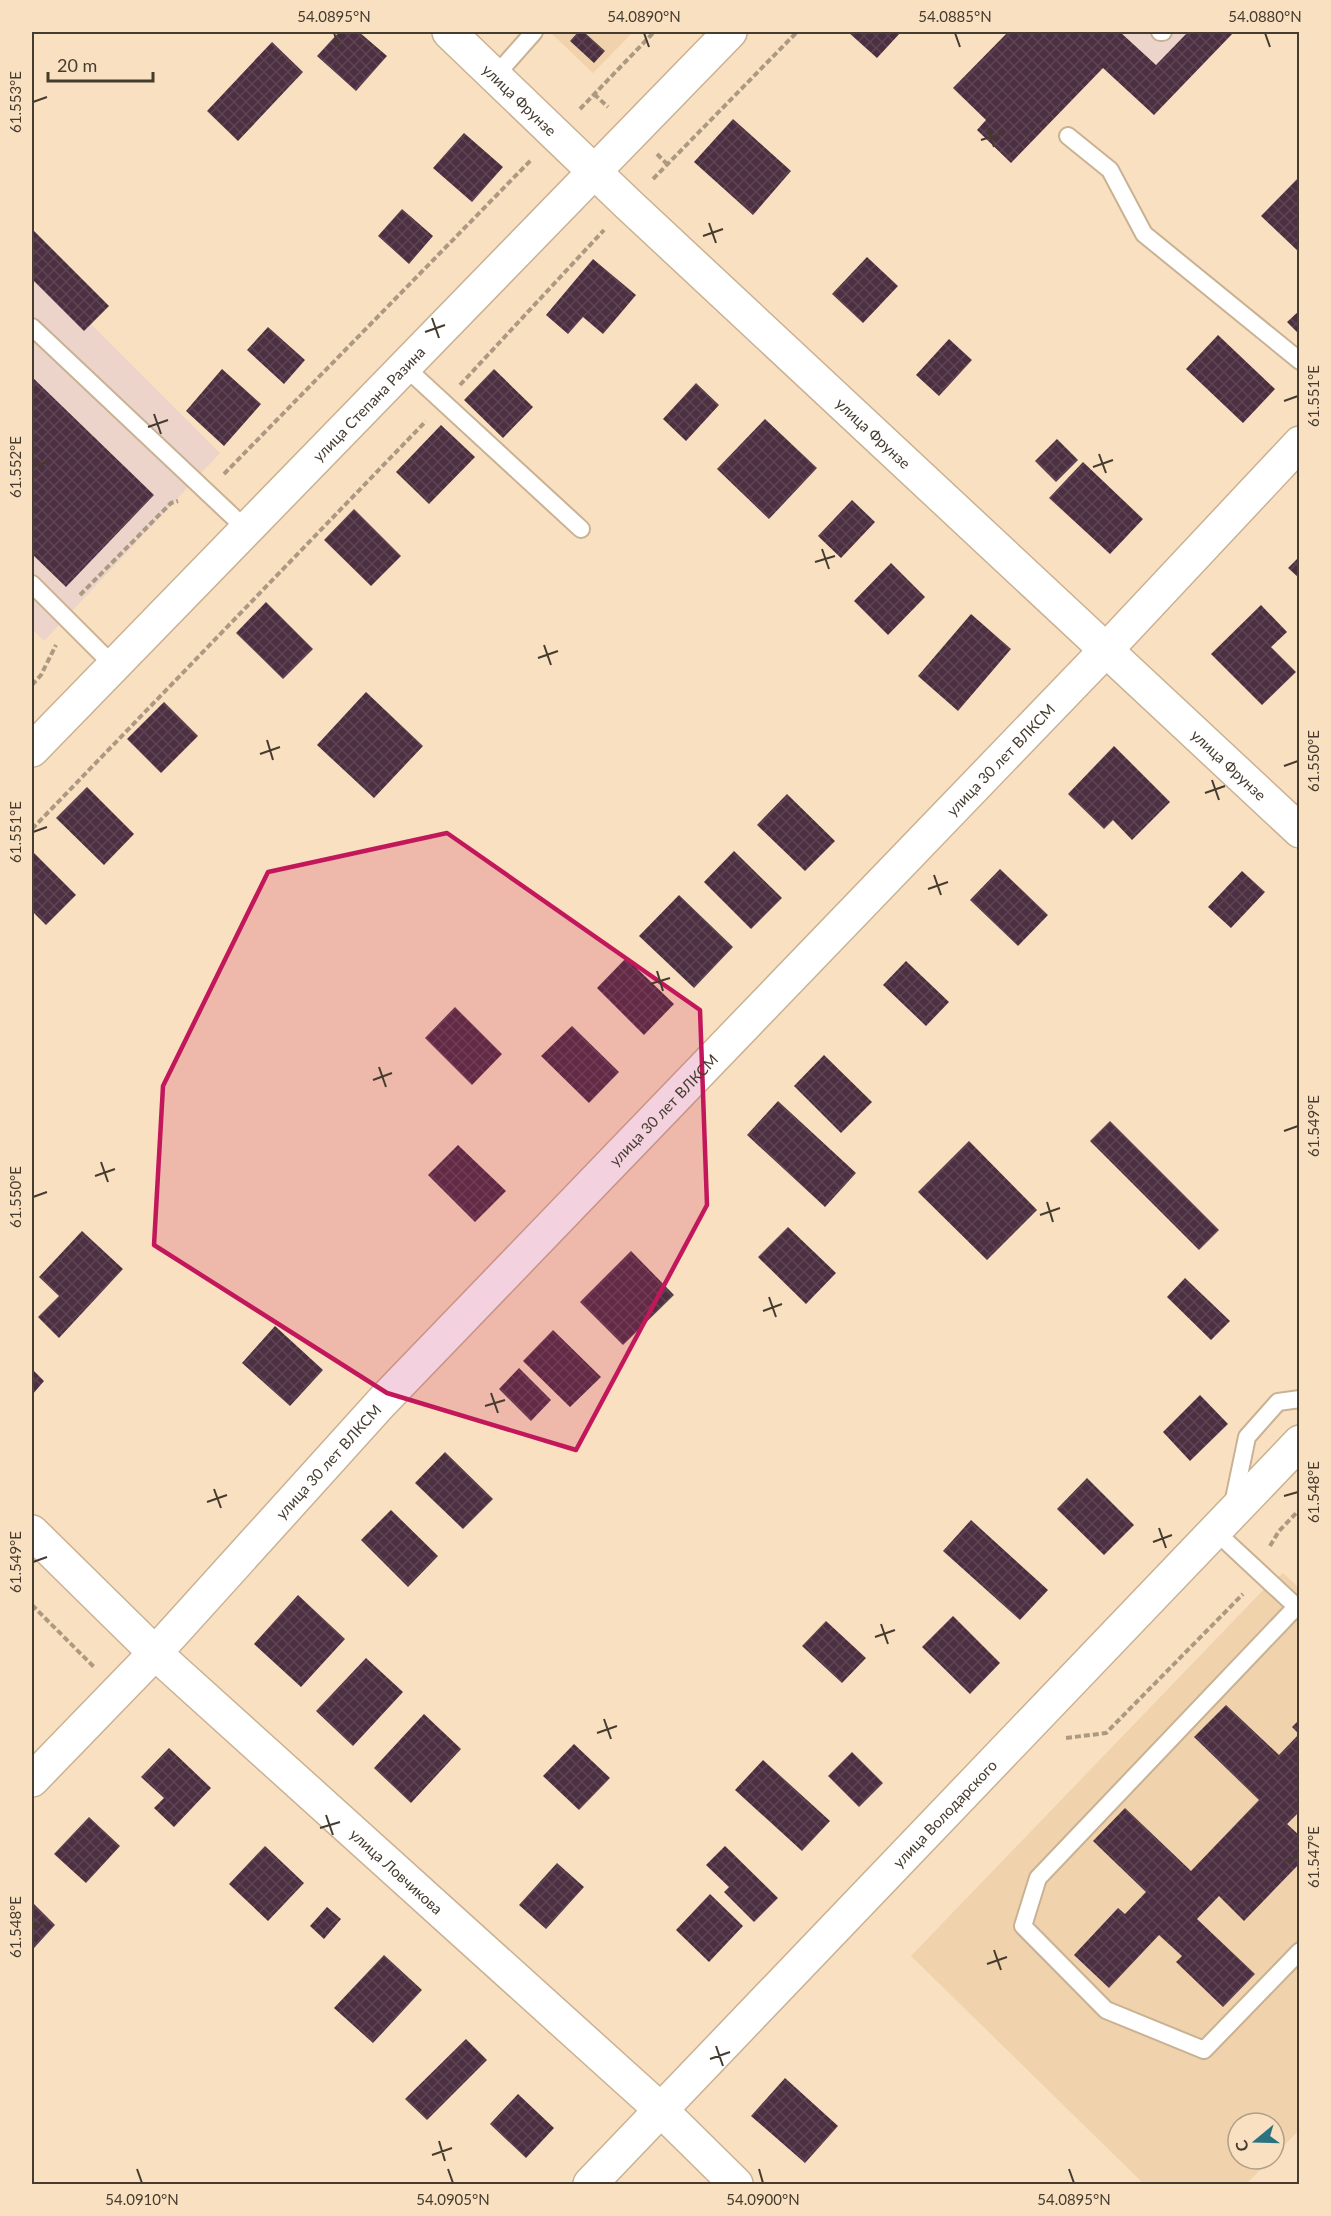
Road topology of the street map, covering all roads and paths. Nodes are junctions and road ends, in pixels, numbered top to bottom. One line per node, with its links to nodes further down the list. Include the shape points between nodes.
1 (449, 32): 6 (street, улица Фрунзе)
2 (534, 32): 6 (lane)
3 (654, 32): 7 (path)
4 (730, 32): 9 (street, улица Степана Разина)
5 (797, 32): 10 (path)
6 (495, 76): 7 (street, улица Фрунзе)
7 (555, 134): 9 (street, улица Фрунзе); 16 (path)
8 (1068, 136): 12 (lane, via 1110,170 1144,234)
9 (594, 171): 10 (street, улица Фрунзе); 13 (street, улица Степана Разина)
10 (628, 204): 14 (path); 21 (street, улица Фрунзе)
11 (32, 327): 16 (lane)
12 (1299, 361)
13 (404, 366): 14 (lane); 17 (street, улица Степана Разина)
14 (444, 403): 18 (lane); 25 (path)
15 (1299, 443): 21 (street, улица 30 лет ВЛКСМ)
16 (207, 492): 17 (lane); 20 (path, via 171,503 82,592)
17 (245, 528): 22 (street, улица Степана Разина)
18 (581, 529)
19 (32, 584): 20 (lane)
20 (68, 620): 22 (lane); 23 (path, via 41,675)
21 (1106, 650): 26 (street, улица Фрунзе); 35 (street, улица 30 лет ВЛКСМ, via 381,1403)
22 (113, 665): 24 (street, улица Степана Разина)
23 (32, 685)
24 (32, 750)
25 (32, 830)
26 (1299, 831)
27 (1299, 1399): 30 (lane, via 1278,1402 1247,1437)
28 (1299, 1442): 30 (street, улица Володарского)
29 (1299, 1509): 32 (path, via 1279,1531)
30 (1223, 1523): 32 (lane); 40 (street, улица Володарского)
31 (32, 1532): 35 (street, улица Ловчикова)
32 (1257, 1570): 34 (lane); 37 (path, via 1246,1590 1106,1733 1067,1737)
33 (32, 1605): 36 (path)
34 (1298, 1608): 39 (lane, via 1038,1878 1023,1926 1106,2010 1204,2050)
35 (155, 1653): 36 (street, улица 30 лет ВЛКСМ); 40 (street, улица Ловчикова)
36 (118, 1691): 38 (street, улица 30 лет ВЛКСМ)
37 (1059, 1746)
38 (32, 1780)
39 (1299, 1952)
40 (662, 2110): 41 (street, улица Володарского); 42 (street, улица Ловчикова)
41 (590, 2184)
42 (736, 2184)

